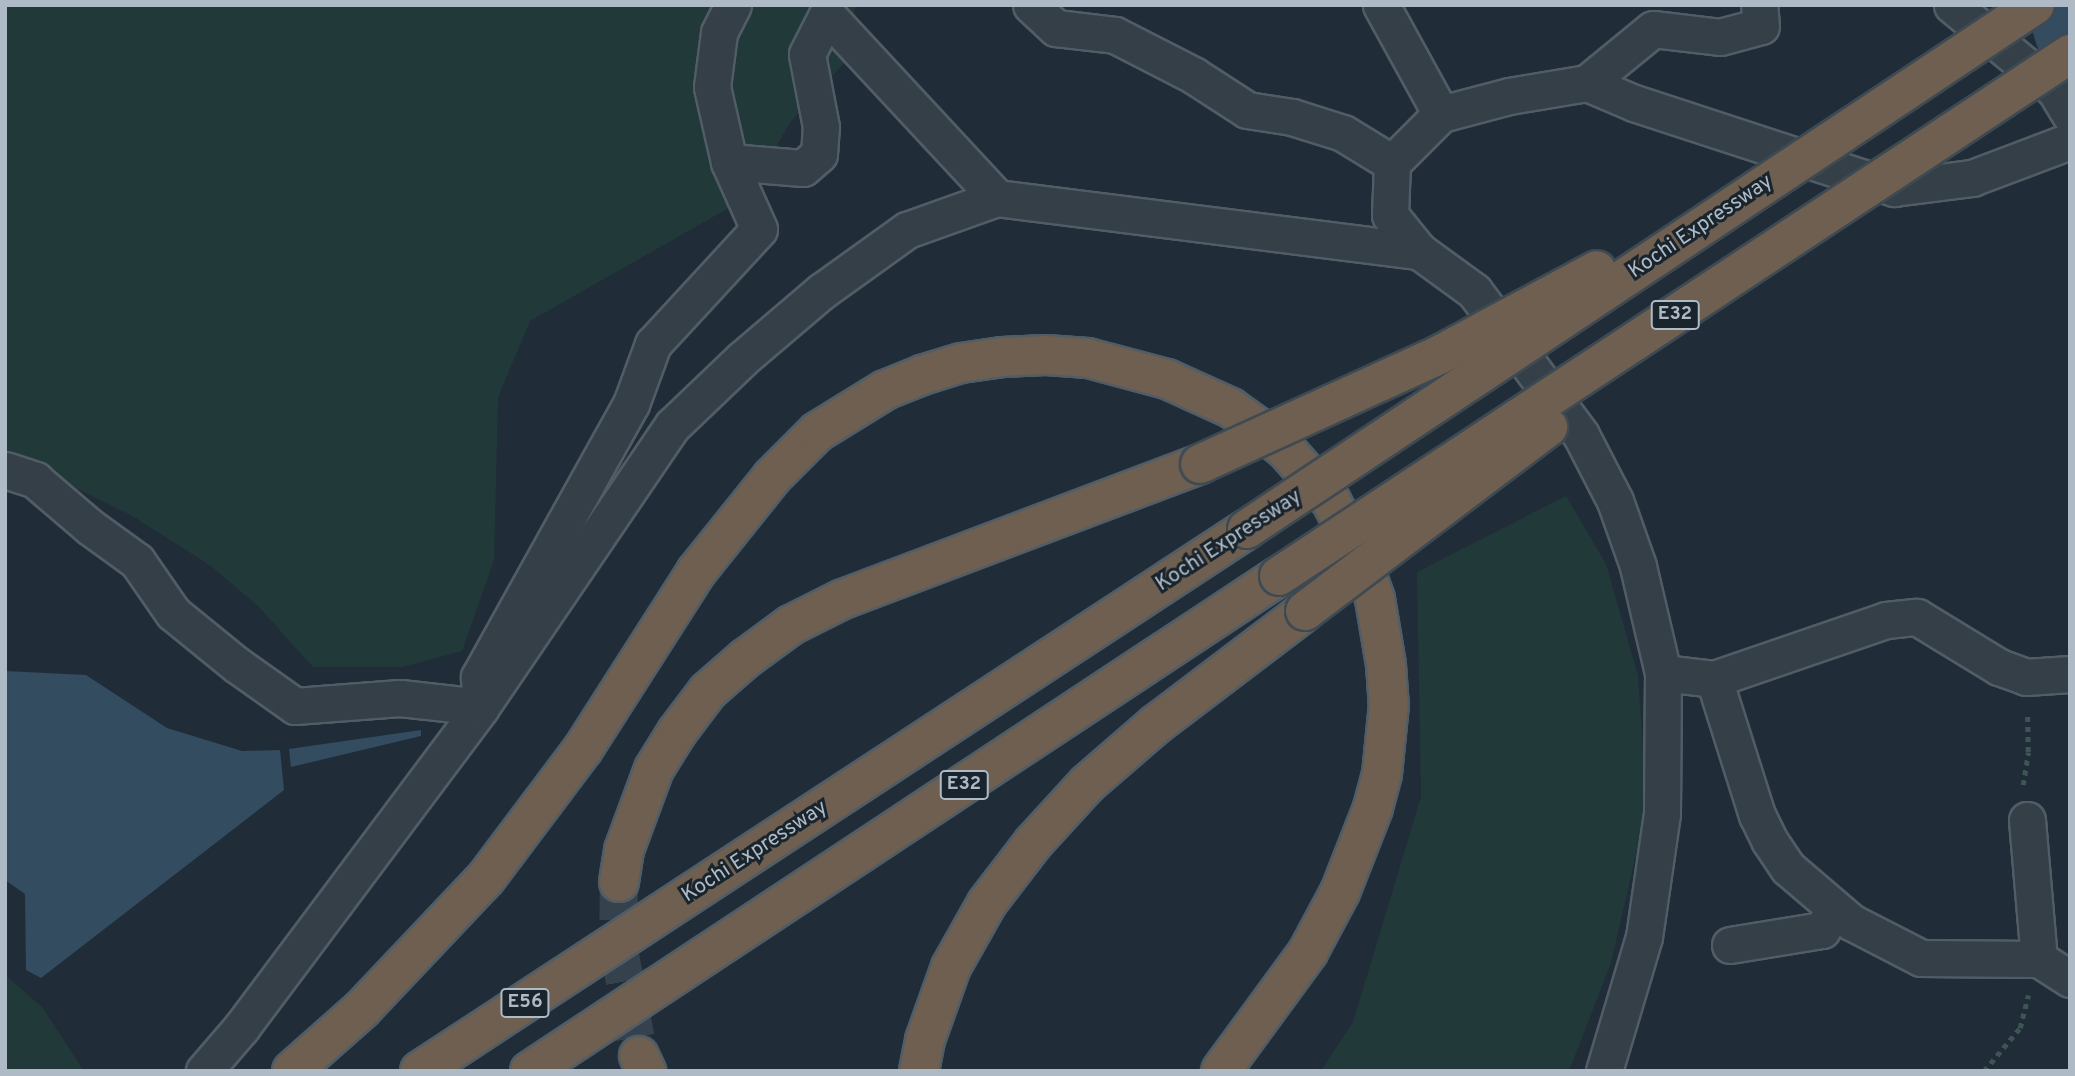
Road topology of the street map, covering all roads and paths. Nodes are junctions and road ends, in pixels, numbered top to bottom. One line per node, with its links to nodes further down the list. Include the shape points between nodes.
1 (733, 5): 14 (street, via 719,33 712,87)
2 (1031, 5): 15 (street, via 1056,27 1115,35 1193,75 1247,110 1292,117 1343,133)
3 (1381, 5): 11 (street)
4 (1759, 5): 10 (street, via 1761,26 1720,37 1653,29)
5 (1952, 5): 12 (street, via 2055,90)
6 (2009, 5): 26 (highway, bridge, via 1598,270 1439,355 1200,464 843,599 791,625 708,691 677,732 654,769 624,850)
7 (2035, 5): 33 (highway, Kochi Expressway / E56, bridge)
8 (838, 10): 14 (street, via 807,54 821,127 820,154 803,168); 16 (street)
9 (2070, 54): 17 (highway, E32, bridge)
10 (1587, 83): 11 (street); 13 (street, via 1634,103 1894,188 1972,178)
11 (1441, 114): 15 (street)
12 (2070, 115)
13 (2070, 141)
14 (729, 162): 24 (street, via 759,229 653,344 631,404 480,677)
15 (1392, 163): 18 (street, via 1390,215)
16 (996, 198): 18 (street); 24 (street, via 907,230 822,291 672,426)
17 (1834, 211): 34 (highway, E32, bridge); 35 (highway, bridge, via 1155,725 1087,784 987,903 951,967)
18 (1419, 251): 20 (street, via 1474,291 1581,435 1615,501 1638,565)
19 (5, 470): 24 (street, via 35,480 137,561 173,613 295,706 400,698)
20 (1664, 673): 23 (street); 37 (street, via 1662,814 1644,937)
21 (2070, 674): 22 (street)
22 (2026, 677): 23 (street, via 1999,667 1917,617 1886,620); 25 (path, via 2028,752 2022,794)
23 (1714, 679): 27 (street, via 1769,840 1788,868)
24 (481, 707): 31 (street)
25 (2027, 820): 29 (street)
26 (619, 882)
27 (1834, 909): 28 (street, via 1822,930); 29 (street, via 1921,958)
28 (1730, 944)
29 (2039, 959): 30 (street); 38 (path, via 2020,1028)
30 (2070, 979)
31 (204, 1071)
32 (292, 1071): 36 (highway, via 362,1009 486,878 583,749 703,562 772,477 817,432 885,390 922,375 1003,356 1046,355 1088,358 1167,379 1231,408 1259,428 1287,451 1331,501 1359,554 1375,599 1389,704 1382,774 1373,808 1340,892 1308,952)
33 (419, 1071)
34 (530, 1071)
35 (919, 1071)
36 (1222, 1071)
37 (1604, 1071)
38 (1984, 1071)

